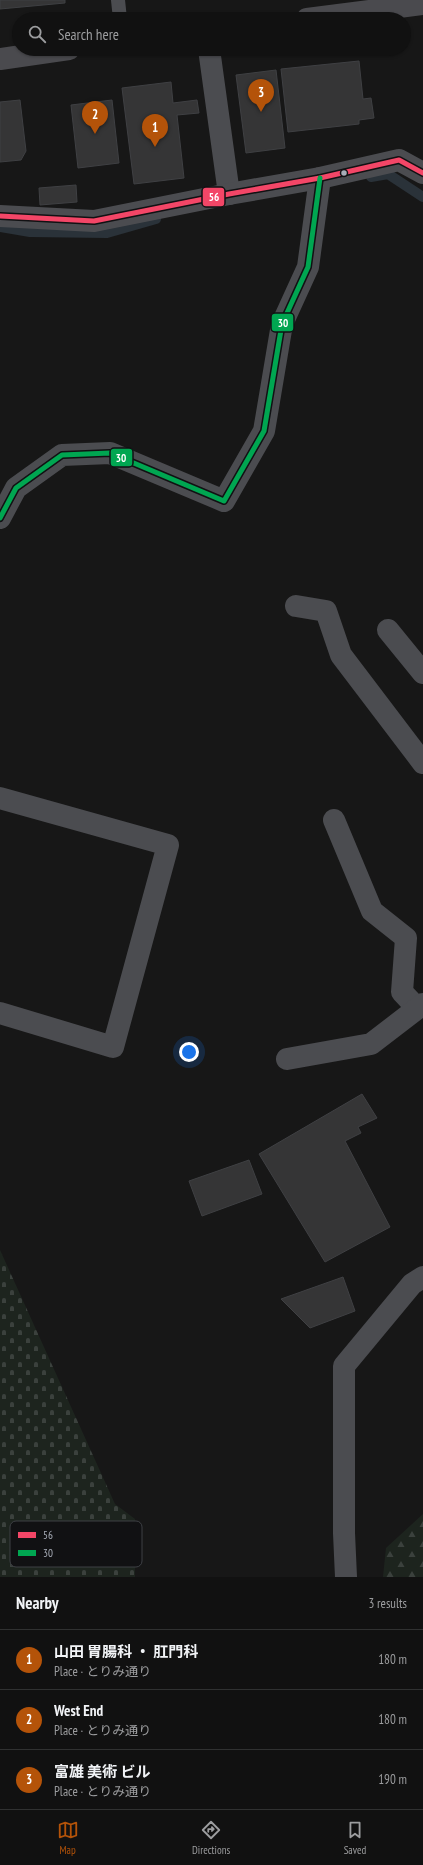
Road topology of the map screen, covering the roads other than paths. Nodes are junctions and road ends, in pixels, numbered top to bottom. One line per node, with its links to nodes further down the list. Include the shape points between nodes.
1 (118, 0): 3 (lane)
2 (423, 4): 4 (street)
3 (119, 12)
4 (361, 12)
5 (21, 56): 7 (street)
6 (210, 56): 10 (street)
7 (0, 59)
8 (423, 173): 9 (street, via 399,160)
9 (319, 186): 10 (street); 12 (street, via 308,267 282,324 264,431 224,501 110,453 62,455 16,488)
10 (229, 194): 11 (street, via 94,221)
11 (0, 216)
12 (0, 518)
13 (296, 606): 16 (street, via 326,611 341,655)
14 (388, 630): 15 (street)
15 (423, 673)
16 (423, 763)
17 (0, 798): 20 (street, via 168,845 113,1047)
18 (334, 820): 19 (street, via 372,911 406,938 402,992)
19 (420, 1006): 21 (street, via 371,1044)
20 (0, 1013)
21 (287, 1058)
22 (423, 1277): 23 (street, via 412,1284 344,1366)
23 (346, 1577)

